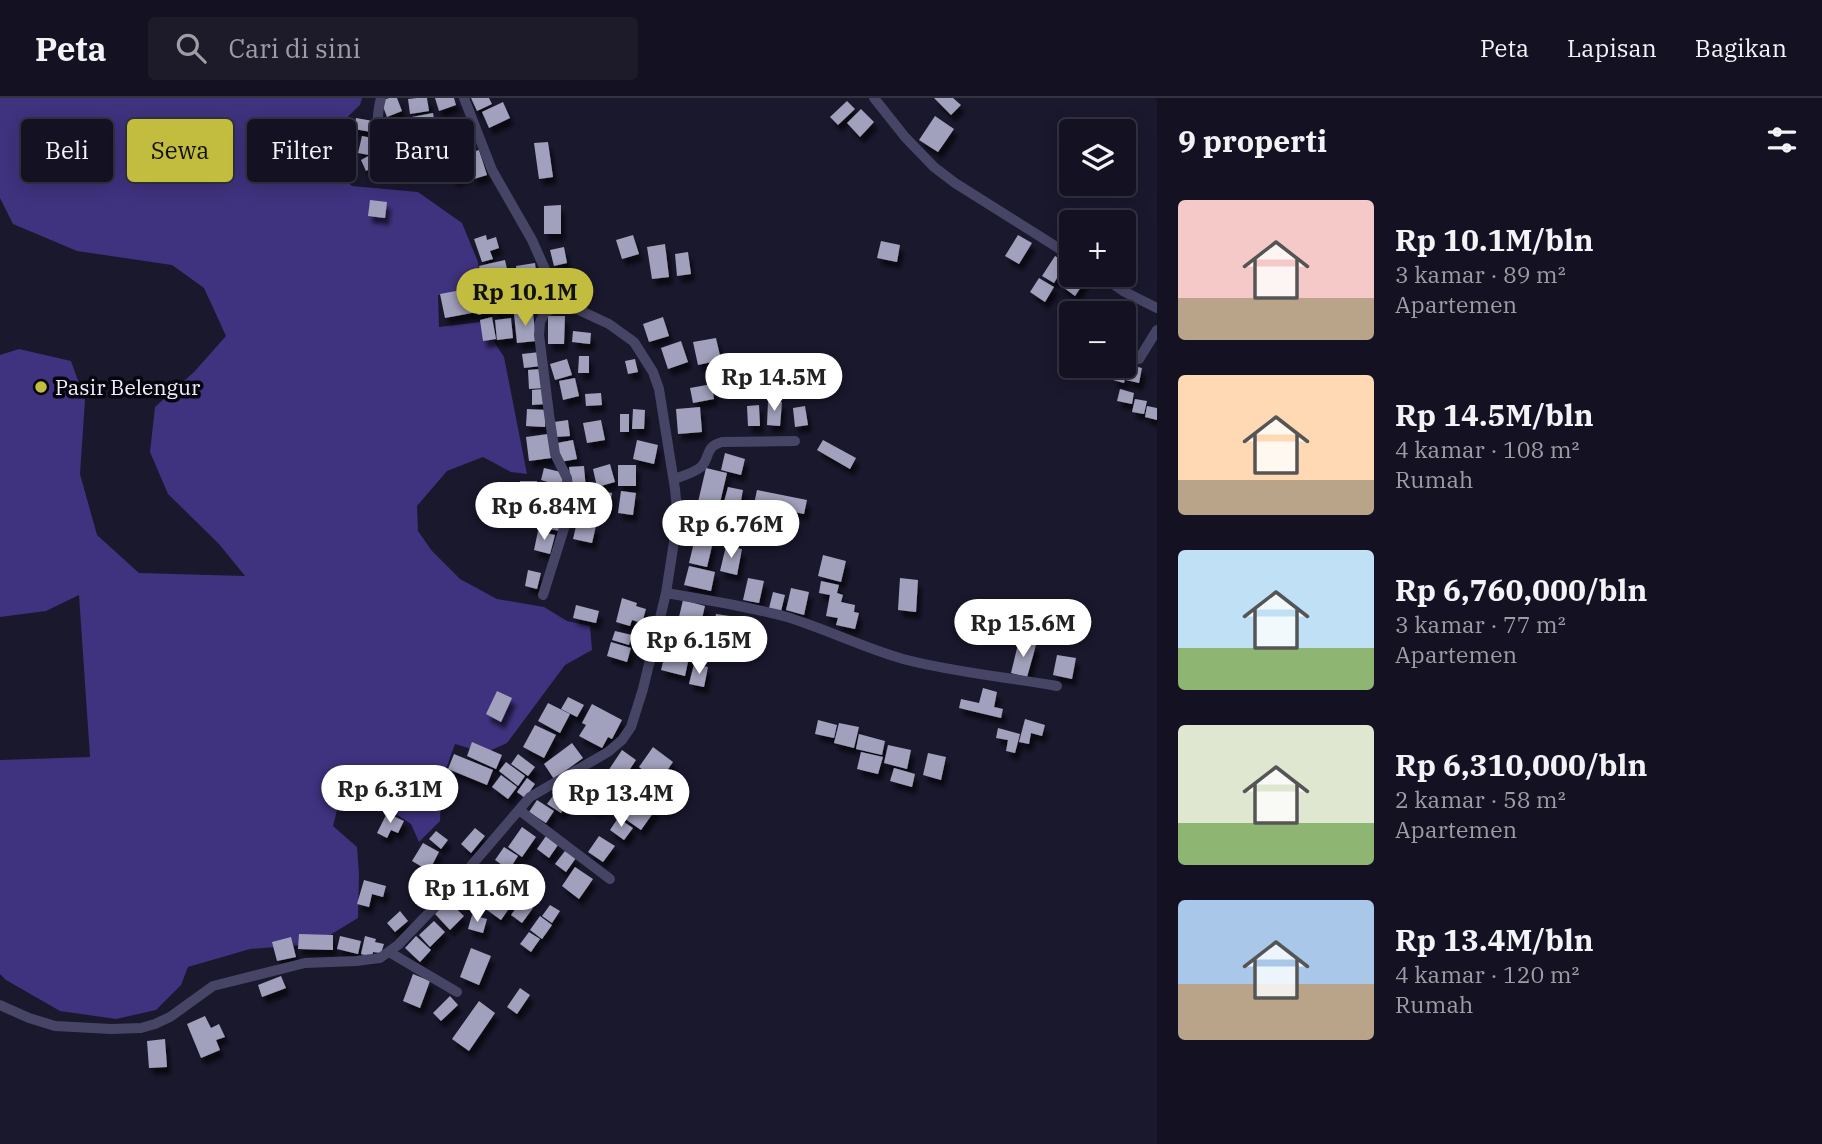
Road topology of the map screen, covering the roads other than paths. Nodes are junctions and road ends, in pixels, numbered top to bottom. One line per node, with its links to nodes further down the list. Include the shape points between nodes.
1 (381, 98): 4 (street)
2 (464, 98): 7 (street, via 492,170 556,294)
3 (874, 98): 5 (street, via 934,167)
4 (378, 119)
5 (1059, 248)
6 (1117, 287): 8 (street)
7 (566, 304): 12 (street, via 623,333 644,356 659,389); 14 (street, via 545,312 539,327 555,454 567,478 570,502)
8 (1157, 308)
9 (1157, 330): 10 (street)
10 (1139, 359)
11 (795, 441): 12 (street, via 714,444 702,466)
12 (674, 479): 13 (street, via 676,529)
13 (666, 593): 15 (street, via 746,606 912,661); 16 (street, via 643,689 627,733 608,751 535,793)
14 (543, 595)
15 (1057, 685)
16 (519, 810): 17 (street); 18 (street, via 446,895)
17 (610, 879)
18 (389, 952): 19 (street); 20 (street, via 374,960 305,963 213,986 170,1017 141,1028 55,1026)
19 (457, 992)
20 (0, 1005)

